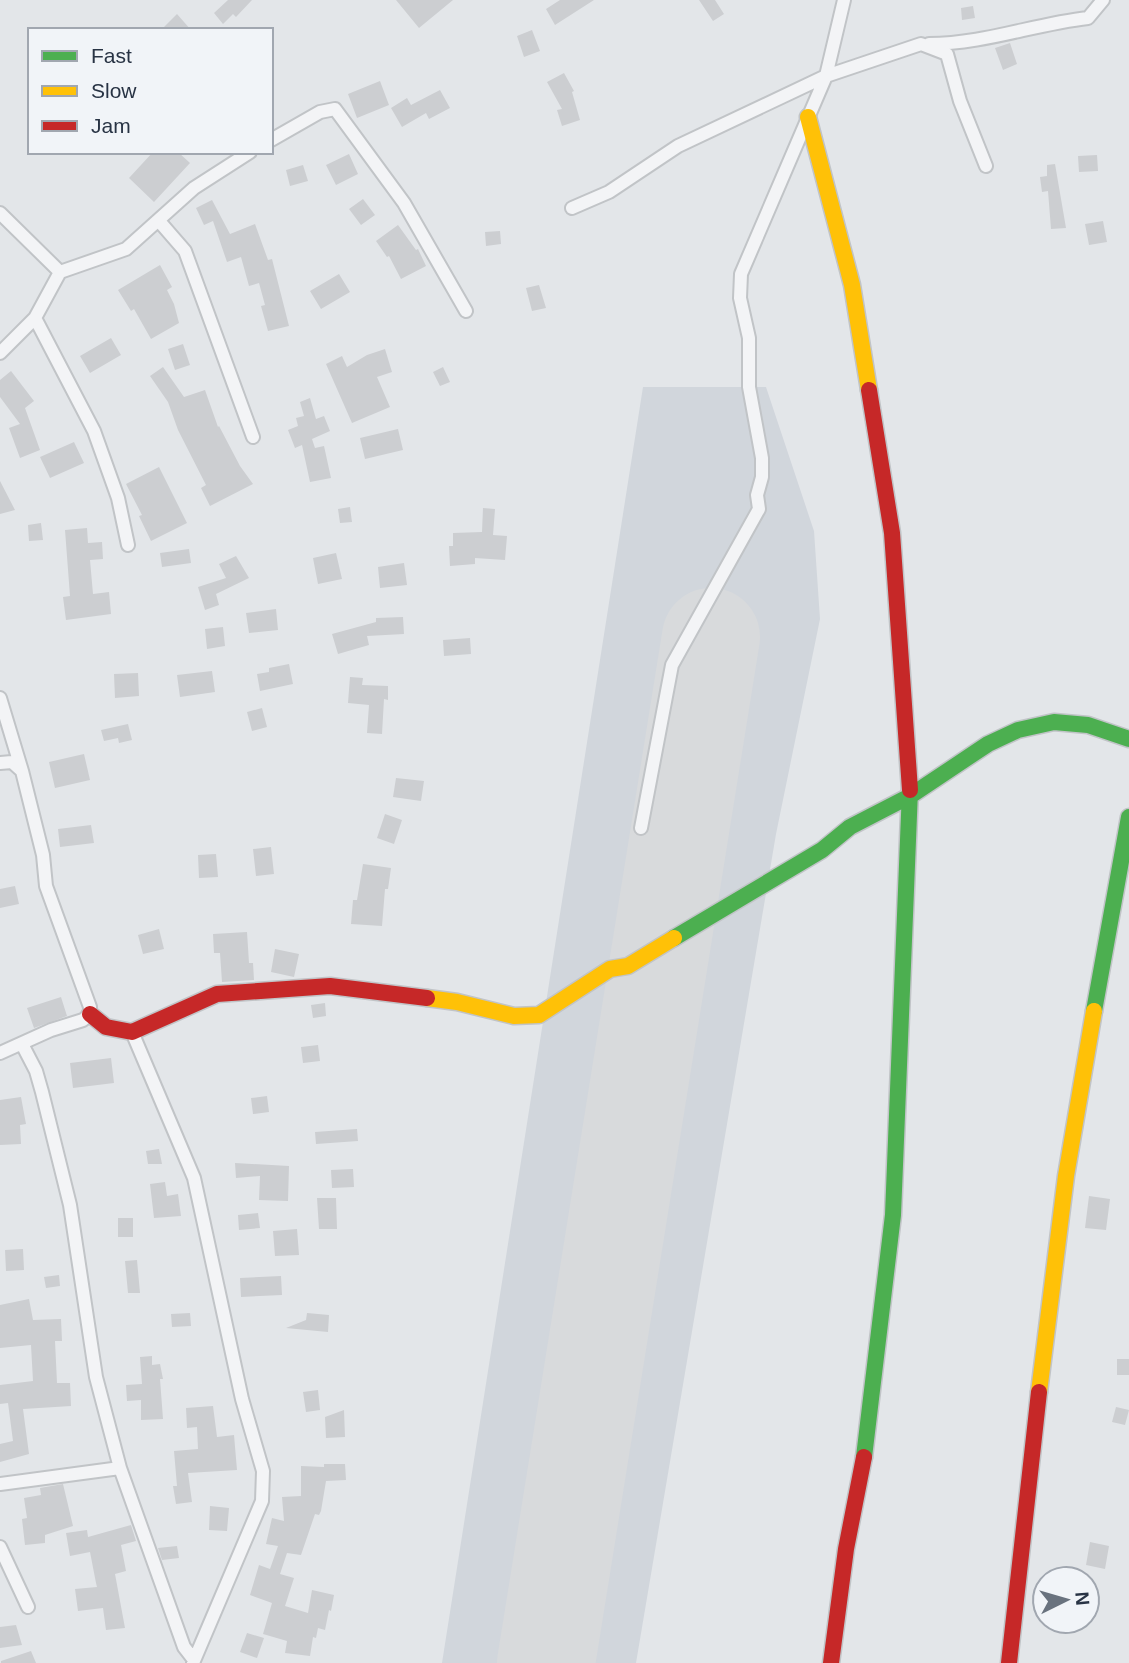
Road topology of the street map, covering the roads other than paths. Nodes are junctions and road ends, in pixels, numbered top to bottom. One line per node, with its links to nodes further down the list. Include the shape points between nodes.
1 (844, 0): 4 (street)
2 (1103, 0): 3 (street, via 1088,18 953,44)
3 (921, 44): 4 (street); 8 (street, via 947,54)
4 (826, 76): 5 (street); 9 (street, via 678,146 609,192)
5 (808, 117): 22 (street, via 852,285 892,533); 24 (street, via 741,274 749,387 762,458 759,509 671,665)
6 (273, 139): 13 (street, via 320,111 335,109 404,203)
7 (247, 154): 11 (street, via 194,188)
8 (986, 166)
9 (572, 208)
10 (0, 213): 12 (street)
11 (159, 221): 12 (street, via 126,249); 16 (street, via 185,251)
12 (60, 272): 14 (street)
13 (466, 311)
14 (35, 318): 15 (street); 17 (street, via 94,431 118,498)
15 (0, 353)
16 (253, 437)
17 (128, 545)
18 (0, 698): 21 (street)
19 (1129, 739): 22 (street, via 1088,725 1054,722 1018,730 988,744)
20 (0, 763): 21 (street, via 12,762)
21 (22, 771): 25 (street, via 46,886)
22 (910, 796): 26 (street, via 850,827 821,850 628,966 610,969 539,1015 514,1016 457,1002 330,986 217,995); 34 (street, via 893,1215 862,1473 846,1549)
23 (1129, 817): 35 (street, via 1066,1176)
24 (641, 828)
25 (90, 1014): 26 (street, via 106,1027); 27 (street)
26 (132, 1032): 33 (street, via 194,1178 242,1399 263,1471 262,1501)
27 (22, 1044): 28 (street); 29 (street, via 36,1071 70,1205 96,1377)
28 (0, 1053)
29 (120, 1468): 30 (street); 33 (street, via 184,1647)
30 (0, 1484)
31 (0, 1547): 32 (street)
32 (28, 1607)
33 (194, 1661)
34 (831, 1663)
35 (1009, 1663)

